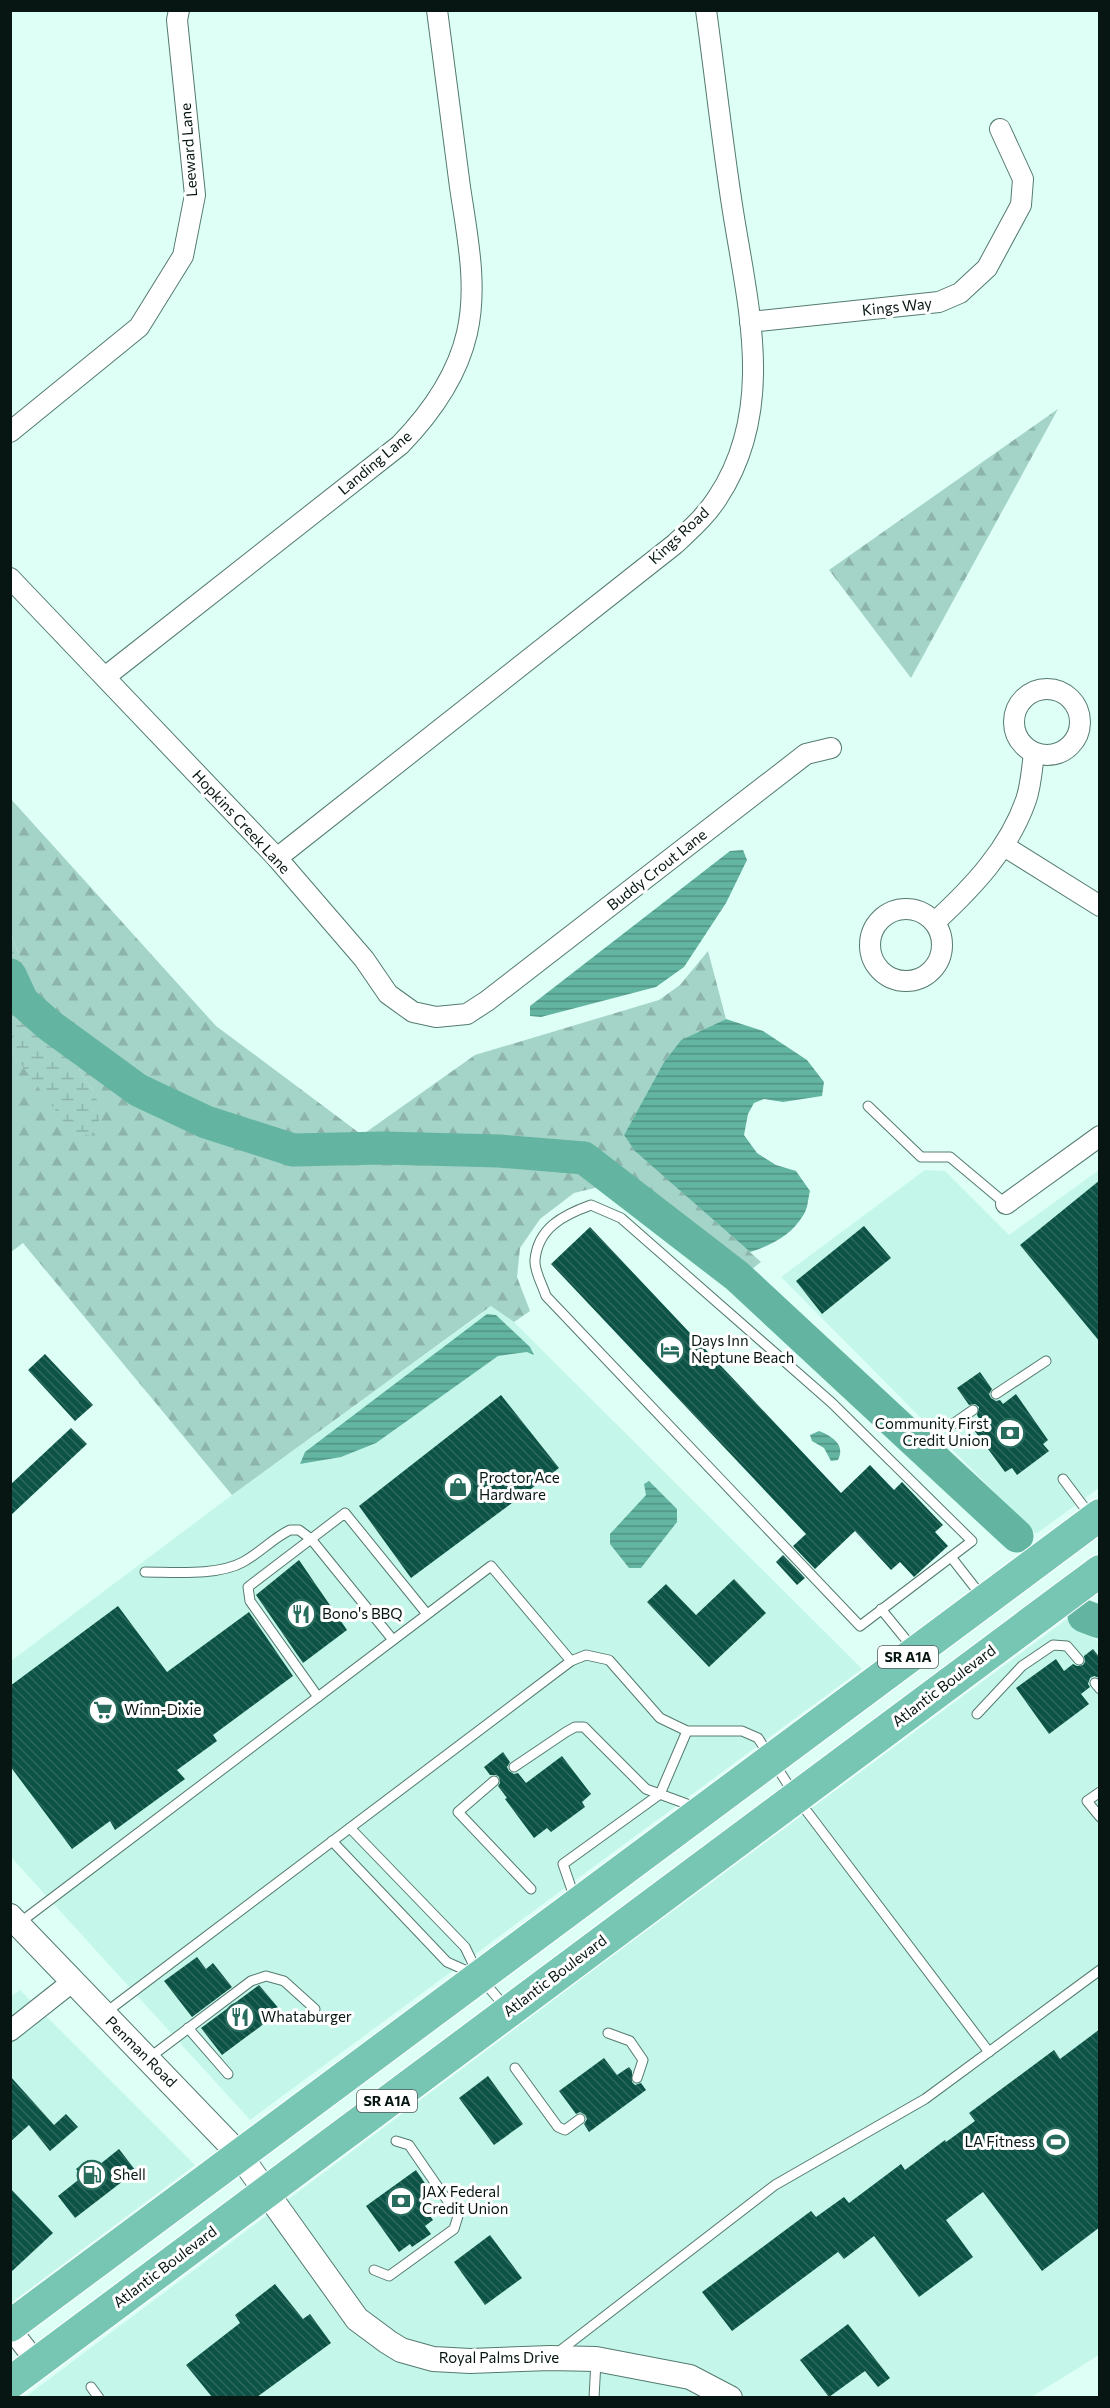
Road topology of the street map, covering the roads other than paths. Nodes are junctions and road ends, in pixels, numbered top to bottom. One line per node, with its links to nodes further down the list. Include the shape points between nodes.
1 (179, 10): 6 (street, Leeward Lane, via 195,195 183,256 139,327)
2 (437, 10): 8 (street, Landing Lane, via 471,269 467,332 441,396 400,445)
3 (706, 10): 5 (street, Kings Road)
4 (1000, 129): 5 (street, Kings Way, via 1023,179 1021,205 987,268 960,293 939,302)
5 (750, 322): 12 (street, Kings Road, via 755,375 743,447 718,498 702,519)
6 (10, 432)
7 (10, 578): 8 (street, Hopkins Creek Lane)
8 (105, 677): 12 (street, Hopkins Creek Lane)
9 (831, 748): 15 (street, Buddy Crout Lane, via 806,754)
10 (1034, 753): 11 (street, via 1027,799)
11 (1004, 846): 13 (street); 14 (street, via 972,888)
12 (277, 858): 15 (street, Hopkins Creek Lane, via 364,959 388,994 413,1012 436,1017 467,1014)
13 (1100, 906)
14 (935, 922)
15 (487, 1001)
16 (867, 1106): 18 (lane, via 921,1157 950,1157)
17 (1100, 1136): 18 (street)
18 (1006, 1204)
19 (1046, 1361): 20 (lane)
20 (996, 1394)
21 (973, 1410): 22 (lane)
22 (953, 1424)
23 (1064, 1479): 24 (lane)
24 (1097, 1523): 29 (highway, SR A1A)
25 (311, 1539): 28 (lane, via 295,1529 233,1566); 31 (lane, via 345,1513); 32 (lane); 36 (lane, via 248,1587 248,1592 250,1601)
26 (951, 1557): 29 (lane); 30 (lane); 30 (lane, via 972,1541 832,1403 621,1218 591,1205 569,1213 543,1232 535,1262 546,1296 860,1626)
27 (1100, 1571): 44 (highway, Atlantic Boulevard / SR A1A)
28 (145, 1572)
29 (985, 1600): 33 (highway, SR A1A)
30 (881, 1609): 33 (lane)
31 (428, 1614): 32 (lane); 35 (lane, via 491,1566)
32 (393, 1640): 36 (lane)
33 (915, 1652): 39 (highway, SR A1A)
34 (1078, 1660): 37 (lane, via 1067,1646 1053,1645 1022,1666)
35 (571, 1661): 38 (lane, via 586,1655 609,1660 660,1718); 47 (lane)
36 (318, 1697): 51 (lane)
37 (977, 1714)
38 (687, 1731): 39 (lane, via 742,1731 758,1738); 43 (lane)
39 (772, 1759): 44 (lane); 45 (highway, SR A1A)
40 (514, 1767): 43 (lane, via 575,1726 584,1727 638,1783)
41 (494, 1781): 49 (lane, via 458,1812)
42 (1100, 1792): 46 (lane, via 1087,1801)
43 (660, 1794): 45 (lane); 50 (lane, via 562,1864)
44 (796, 1797): 56 (highway, Atlantic Boulevard / SR A1A); 61 (lane)
45 (703, 1810): 50 (highway, SR A1A)
46 (1100, 1817)
47 (350, 1828): 48 (lane); 53 (lane, via 465,1947)
48 (332, 1841): 53 (lane, via 447,1962); 57 (lane)
49 (531, 1889)
50 (576, 1904): 53 (highway, SR A1A)
51 (14, 1920): 54 (street, Penman Road)
52 (1100, 1970): 61 (lane)
53 (479, 1976): 56 (lane); 68 (highway, SR A1A)
54 (72, 1982): 57 (street, Penman Road); 59 (street)
55 (315, 2009): 58 (lane, via 284,1981 266,1976 251,1981)
56 (508, 2011): 69 (highway, Atlantic Boulevard / SR A1A)
57 (103, 2015): 62 (street, Penman Road)
58 (188, 2028): 62 (lane); 64 (lane)
59 (10, 2031)
60 (608, 2033): 65 (lane, via 630,2042 644,2060)
61 (989, 2052): 72 (lane, via 925,2099 775,2185)
62 (148, 2059): 68 (street, Penman Road)
63 (515, 2068): 66 (lane, via 558,2127 565,2130)
64 (228, 2074)
65 (637, 2078)
66 (580, 2119)
67 (396, 2141): 70 (lane, via 409,2145 458,2216 454,2229 389,2276)
68 (239, 2154): 69 (street, Penman Road); 71 (highway, SR A1A)
69 (266, 2192): 72 (street, Royal Palms Drive, via 357,2319 401,2350 433,2359 461,2361); 74 (highway, Atlantic Boulevard / SR A1A)
70 (374, 2270)
71 (10, 2327): 74 (street)
72 (550, 2358): 73 (street, Royal Palms Drive)
73 (597, 2359): 78 (lane); 79 (street, Royal Palms Drive, via 690,2377)
74 (37, 2363): 75 (highway, Atlantic Boulevard / SR A1A)
75 (10, 2383)
76 (91, 2386): 77 (lane)
77 (99, 2397)
78 (594, 2397)
79 (730, 2397)

